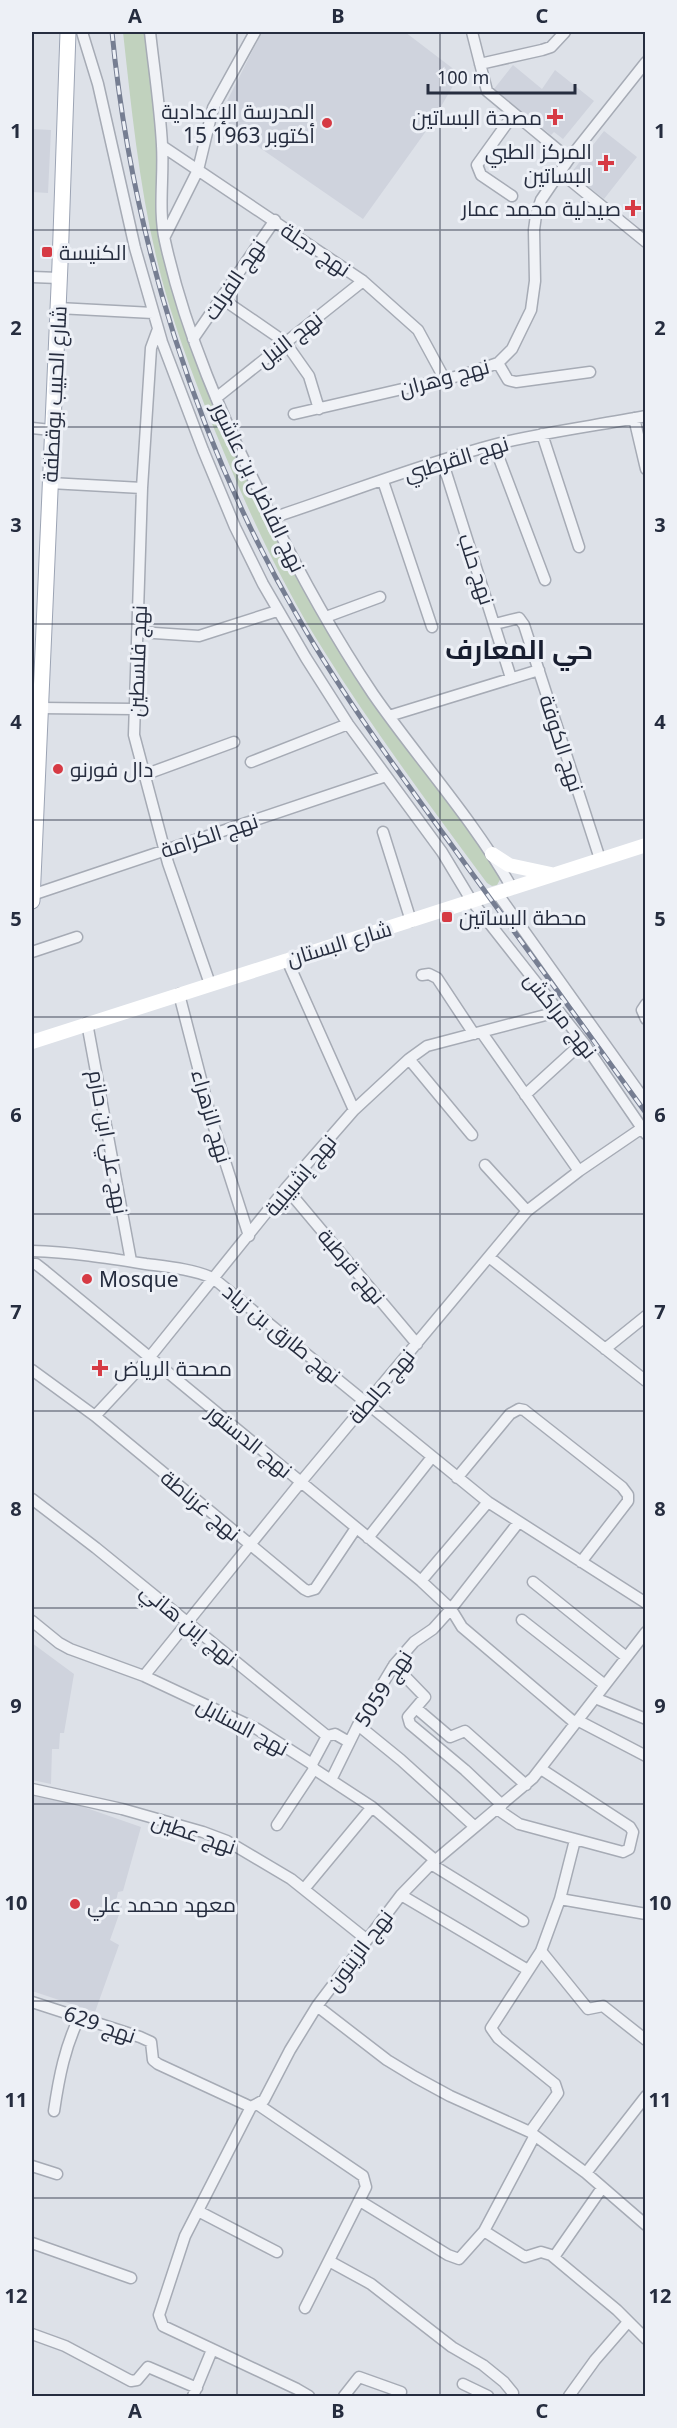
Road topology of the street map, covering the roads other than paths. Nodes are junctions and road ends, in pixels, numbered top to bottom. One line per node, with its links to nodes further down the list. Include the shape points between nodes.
1 (68, 32): 19 (main road, شارع الحبيب بوقطفة)
2 (82, 32): 23 (street, نهج مراكش, via 99,84)
3 (150, 32): 10 (street, نهج الفاضل بن عاشور)
4 (255, 32): 12 (street, via 213,108)
5 (472, 32): 8 (street)
6 (565, 32): 8 (street, via 551,47)
7 (645, 62): 11 (street, نهج وهران)
8 (480, 63): 9 (street, via 487,92)
9 (513, 115): 11 (street); 14 (street, via 477,165 481,175)
10 (162, 146): 12 (street, نهج دجلة); 16 (street, نهج الفاضل بن عاشور)
11 (569, 159): 13 (street, نهج وهران)
12 (198, 170): 15 (street, نهج دجلة); 16 (street)
13 (560, 172): 17 (street); 27 (street, نهج وهران, via 536,214 531,310 512,349)
14 (512, 196)
15 (274, 220): 20 (street, نهج دجلة); 21 (street, نهج الفرلت)
16 (164, 237): 25 (street, نهج الفاضل بن عاشور)
17 (645, 242)
18 (32, 277): 19 (street)
19 (59, 278): 22 (main road, شارع الحبيب بوقطفة)
20 (363, 281): 26 (street, نهج النيل); 29 (street, نهج دجلة, via 418,330)
21 (221, 298): 25 (street, نهج الفرلت); 26 (street)
22 (58, 308): 23 (street); 36 (main road, شارع الحبيب بوقطفة)
23 (153, 313): 24 (street, نهج مراكش)
24 (158, 329): 43 (street, نهج فلسطين, via 152,348); 48 (street, نهج مراكش, via 235,527)
25 (194, 339): 30 (street, نهج الفاضل بن عاشور)
26 (285, 342): 30 (street, نهج النيل); 31 (street, via 309,376)
27 (498, 363): 28 (street, via 508,380 516,382); 29 (street, نهج وهران)
28 (590, 372)
29 (444, 378): 31 (street, نهج وهران)
30 (216, 398): 44 (street, نهج الفاضل بن عاشور)
31 (320, 409): 32 (street, نهج وهران)
32 (294, 414)
33 (645, 416): 34 (street, نهج القرطبي)
34 (634, 418): 37 (street, نهج القرطبي); 40 (street)
35 (32, 428): 36 (street)
36 (51, 430): 42 (main road, شارع الحبيب بوقطفة)
37 (542, 434): 38 (street, نهج القرطبي); 45 (street)
38 (495, 445): 39 (street, نهج القرطبي); 46 (street)
39 (442, 460): 41 (street, نهج القرطبي); 50 (street, نهج حلب)
40 (645, 469)
41 (383, 481): 44 (street, نهج القرطبي); 51 (street)
42 (50, 483): 43 (street); 53 (main road, شارع الحبيب بوقطفة)
43 (142, 488): 52 (street, نهج فلسطين)
44 (272, 518): 49 (street, نهج الفاضل بن عاشور)
45 (579, 547)
46 (545, 580)
47 (380, 597): 49 (street)
48 (277, 611): 52 (street, via 199,636); 59 (street, نهج مراكش)
49 (326, 617): 58 (street, نهج الفاضل بن عاشور)
50 (495, 624): 54 (street, نهج الكوفة, via 519,618); 55 (street, نهج حلب)
51 (432, 627)
52 (139, 632): 57 (street, نهج فلسطين)
53 (36, 669): 56 (main road, شارع الحبيب بوقطفة)
54 (539, 670): 55 (street); 68 (street, نهج الكوفة)
55 (512, 678): 58 (street)
56 (40, 708): 57 (street); 72 (main road, شارع الحبيب بوقطفة)
57 (134, 709): 62 (street, نهج فلسطين, via 134,735)
58 (388, 716): 67 (street, نهج الفاضل بن عاشور)
59 (348, 724): 61 (street); 63 (street, نهج مراكش)
60 (234, 742): 62 (street)
61 (251, 762)
62 (144, 775): 66 (street, نهج فلسطين)
63 (386, 776): 66 (street, نهج الكرامة); 73 (street, نهج مراكش, via 442,852)
64 (383, 832): 75 (street)
65 (645, 845): 68 (main road, شارع البستان)
66 (166, 849): 72 (street, نهج الكرامة); 80 (street, نهج فلسطين)
67 (492, 854): 69 (main road, via 509,865); 70 (street, نهج الفاضل بن عاشور)
68 (600, 859): 69 (main road, شارع البستان)
69 (553, 874): 70 (main road, شارع البستان)
70 (512, 888): 71 (main road, شارع البستان)
71 (497, 893): 73 (main road, شارع البستان); 91 (street)
72 (32, 895): 74 (main road, شارع الحبيب بوقطفة)
73 (471, 900): 75 (main road, شارع البستان); 83 (street, نهج مراكش)
74 (32, 901)
75 (411, 921): 78 (main road, شارع البستان)
76 (77, 937): 77 (street)
77 (32, 952)
78 (287, 960): 80 (main road, شارع البستان); 92 (street)
79 (422, 975): 86 (street, via 437,978)
80 (210, 984): 81 (main road, شارع البستان)
81 (179, 994): 85 (main road, شارع البستان); 99 (street, نهج الزهراء, via 211,1118)
82 (645, 1004): 84 (street)
83 (557, 1012): 86 (street, نهج إشبيلية); 88 (street, نهج مراكش)
84 (645, 1019)
85 (87, 1023): 87 (main road, شارع البستان); 102 (street, نهج علي ابن حازم)
86 (478, 1034): 89 (street, نهج إشبيلية, via 427,1046); 90 (street)
87 (32, 1042)
88 (583, 1042): 90 (street); 93 (street, نهج مراكش)
89 (409, 1059): 92 (street, نهج إشبيلية); 94 (street)
90 (525, 1095): 96 (street)
91 (645, 1102)
92 (354, 1110): 97 (street, نهج إشبيلية)
93 (644, 1129): 96 (street, نهج جالطة)
94 (472, 1135)
95 (484, 1165): 98 (street)
96 (579, 1171): 98 (street, نهج جالطة)
97 (286, 1188): 99 (street, نهج إشبيلية); 106 (street, نهج قرطبة)
98 (526, 1211): 101 (street, نهج جالطة)
99 (249, 1236): 104 (street, نهج إشبيلية)
100 (32, 1251): 102 (street, نهج طارق بن زياد)
101 (489, 1257): 106 (street, نهج جالطة); 107 (street)
102 (131, 1261): 104 (street, نهج طارق بن زياد, via 199,1272)
103 (32, 1264): 108 (street, نهج الدستور)
104 (213, 1278): 108 (street, نهج إشبيلية); 111 (street, نهج طارق بن زياد)
105 (645, 1316): 107 (street)
106 (417, 1344): 111 (street, نهج جالطة)
107 (605, 1349): 110 (street)
108 (149, 1358): 112 (street, نهج إشبيلية); 115 (street, نهج الدستور)
109 (32, 1370): 112 (street, نهج غرناطة)
110 (645, 1381)
111 (368, 1402): 113 (street, نهج طارق بن زياد); 115 (street, نهج جالطة)
112 (95, 1416): 121 (street, نهج غرناطة)
113 (432, 1457): 114 (street, نهج طارق بن زياد); 120 (street)
114 (457, 1478): 117 (street, نهج طارق بن زياد); 122 (street, via 510,1414 524,1410 622,1487 628,1496)
115 (300, 1483): 119 (street, نهج الدستور); 121 (street, نهج جالطة)
116 (32, 1499): 129 (street, نهج إبن هاني)
117 (488, 1502): 118 (street, نهج طارق بن زياد); 123 (street)
118 (518, 1523): 122 (street, نهج طارق بن زياد); 126 (street, نهج 5059)
119 (357, 1528): 120 (street, نهج الدستور); 121 (street, نهج غرناطة, via 311,1590 304,1589)
120 (368, 1538): 123 (street, نهج الدستور)
121 (250, 1546): 129 (street, نهج جالطة)
122 (581, 1562): 125 (street, نهج طارق بن زياد)
123 (421, 1581): 126 (street, نهج الدستور)
124 (532, 1582): 131 (street)
125 (645, 1603)
126 (451, 1609): 132 (street, نهج 5059); 138 (street, نهج الدستور, via 462,1627)
127 (522, 1620): 134 (street)
128 (32, 1621): 133 (street, نهج السنابل, via 70,1649)
129 (186, 1622): 133 (street, نهج جالطة); 140 (street, نهج إبن هاني)
130 (644, 1638): 131 (street, نهج الزيتون)
131 (625, 1656): 134 (street, نهج الزيتون)
132 (394, 1665): 136 (street, via 425,1697); 139 (street, نهج 5059)
133 (144, 1676): 143 (street, نهج السنابل, via 257,1730)
134 (605, 1685): 135 (street, نهج الزيتون)
135 (595, 1698): 137 (street); 138 (street, نهج الزيتون)
136 (416, 1708): 146 (street, via 450,1737 465,1731); 149 (street, via 408,1717 410,1724 465,1770)
137 (645, 1719)
138 (576, 1721): 142 (street, نهج الدستور); 144 (street, نهج الزيتون)
139 (358, 1725): 141 (street, نهج 5059); 151 (street)
140 (327, 1736): 141 (street, نهج إبن هاني, via 334,1734); 143 (street)
141 (349, 1742): 145 (street, نهج 5059)
142 (645, 1756)
143 (313, 1766): 145 (street, نهج السنابل); 150 (street)
144 (541, 1769): 146 (street, نهج الزيتون); 152 (street, via 633,1832 630,1847 623,1852)
145 (331, 1780): 148 (street, نهج السنابل)
146 (526, 1785): 149 (street, نهج الزيتون)
147 (32, 1790): 154 (street, نهج عطين, via 122,1809 215,1836 243,1849)
148 (372, 1807): 153 (street, نهج السنابل); 154 (street)
149 (500, 1807): 151 (street, نهج الزيتون); 152 (street, via 519,1824)
150 (277, 1825)
151 (474, 1826): 153 (street, نهج الزيتون)
152 (575, 1840): 156 (street)
153 (433, 1862): 155 (street, نهج الزيتون); 158 (street, نهج السنابل)
154 (304, 1889): 159 (street, نهج عطين)
155 (401, 1895): 159 (street, نهج الزيتون); 161 (street)
156 (560, 1899): 157 (street); 160 (street)
157 (645, 1914)
158 (523, 1921)
159 (366, 1939): 163 (street, نهج الزيتون)
160 (541, 1952): 161 (street); 165 (street, via 588,2009 603,2006)
161 (528, 1970): 169 (street, via 491,2028 555,2084 558,2093)
162 (32, 2002): 164 (street, نهج 629)
163 (317, 2006): 167 (street, نهج الزيتون, via 264,2100); 169 (street, via 415,2077)
164 (80, 2016): 167 (street, نهج 629, via 151,2042 153,2060 158,2064); 168 (street, via 60,2070)
165 (645, 2040)
166 (645, 2096): 172 (street)
167 (254, 2106): 174 (street, via 363,2176 366,2187); 175 (street, نهج الزيتون)
168 (54, 2111)
169 (532, 2135): 172 (street); 177 (street)
170 (32, 2166): 171 (street)
171 (57, 2174)
172 (586, 2174): 173 (street)
173 (602, 2188): 176 (street); 180 (street)
174 (360, 2201): 177 (street, via 455,2259); 181 (street)
175 (198, 2211): 179 (street); 187 (street, نهج الزيتون, via 185,2236 159,2315 163,2326)
176 (645, 2225)
177 (484, 2231): 180 (street, via 525,2257 541,2252)
178 (32, 2243): 182 (street)
179 (277, 2252)
180 (554, 2257): 184 (street)
181 (329, 2261): 183 (street); 192 (street, via 371,2284 452,2346 483,2364)
182 (131, 2278)
183 (305, 2308)
184 (628, 2322): 186 (street); 196 (street)
185 (32, 2334): 189 (street, via 65,2346 131,2381 137,2380 148,2367)
186 (645, 2339)
187 (212, 2350): 189 (street); 191 (street)
188 (463, 2384): 195 (street)
189 (195, 2392)
190 (401, 2392): 194 (street, via 359,2377)
191 (295, 2393): 193 (street)
192 (513, 2393)
193 (309, 2397)
194 (344, 2397)
195 (488, 2397)
196 (569, 2397)

